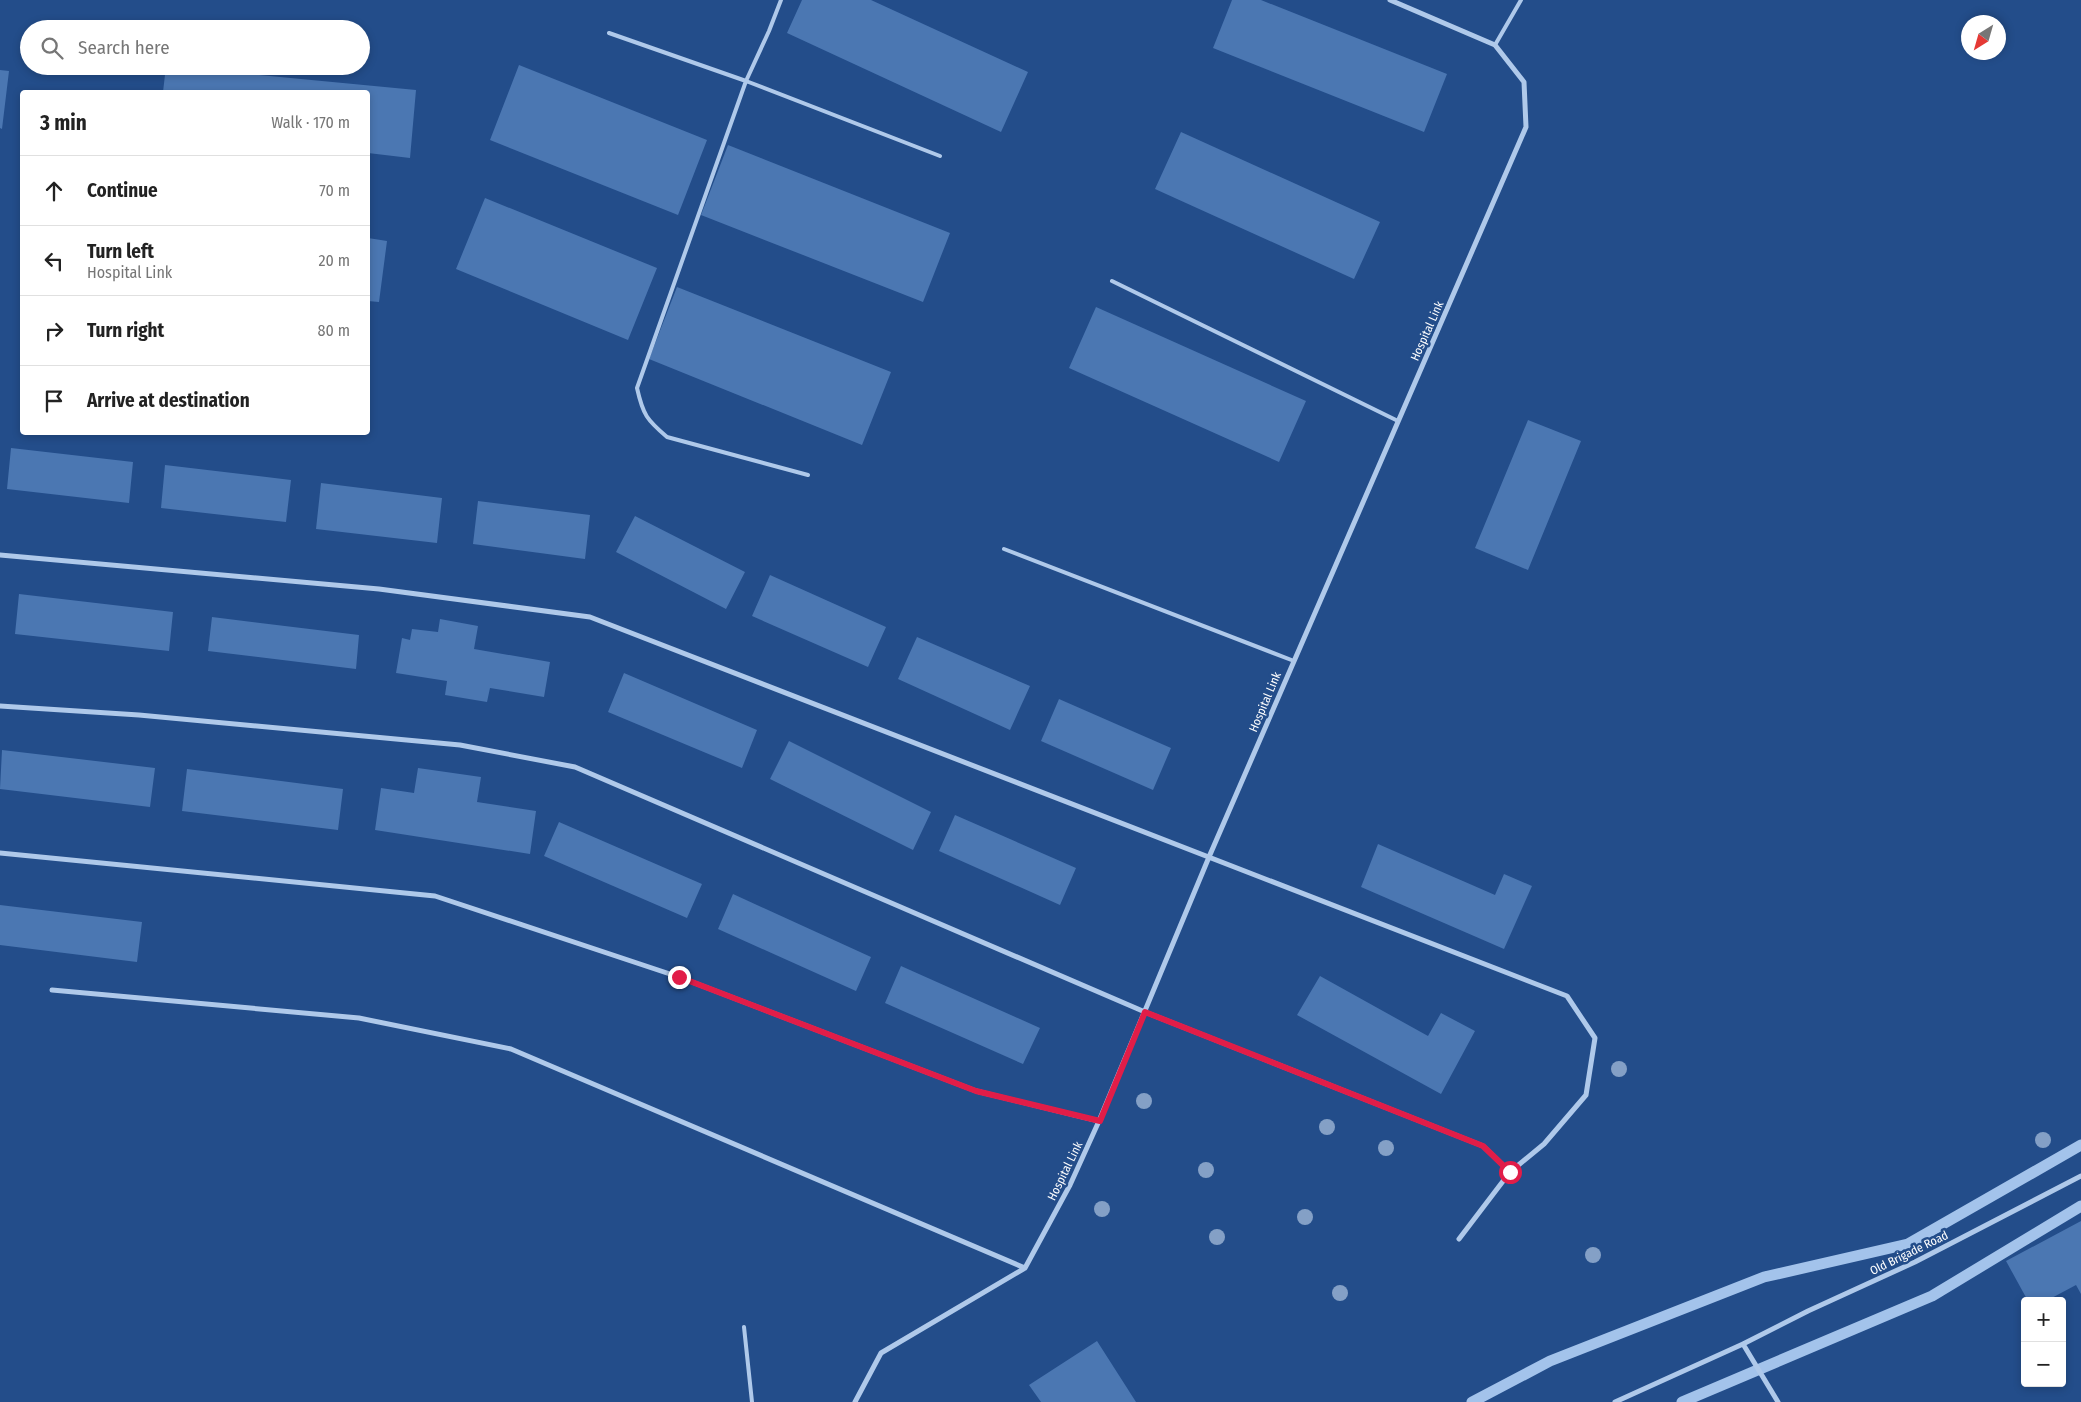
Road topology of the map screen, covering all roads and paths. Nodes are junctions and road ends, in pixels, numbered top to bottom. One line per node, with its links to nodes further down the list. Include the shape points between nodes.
1 (780, 0): 6 (lane)
2 (1390, 0): 5 (street, Hospital Link)
3 (1521, 0): 5 (lane)
4 (609, 33): 6 (lane)
5 (1495, 45): 9 (street, Hospital Link, via 1524,82 1526,128)
6 (746, 81): 7 (lane); 10 (lane, via 638,388 649,421 667,437)
7 (940, 156)
8 (1112, 282): 9 (lane)
9 (1398, 421): 13 (street, Hospital Link)
10 (808, 475)
11 (1004, 549): 13 (lane)
12 (0, 555): 16 (street, via 379,589 590,617)
13 (1294, 660): 16 (street, Hospital Link)
14 (0, 706): 18 (street, via 139,715 460,745 575,766)
15 (0, 853): 19 (street, via 435,896 679,977 976,1091)
16 (1209, 857): 18 (street, Hospital Link); 20 (street, via 1567,996 1594,1038 1586,1095 1544,1144)
17 (52, 990): 23 (street, via 359,1018 511,1049)
18 (1145, 1012): 19 (street, Hospital Link); 20 (street, via 1483,1146)
19 (1100, 1121): 23 (street, Hospital Link)
20 (1510, 1172): 22 (street)
21 (2081, 1176): 25 (street, Old Brigade Road, via 1914,1262)
22 (1459, 1239)
23 (1026, 1268): 27 (street, via 881,1353)
24 (744, 1327): 26 (lane)
25 (1743, 1344): 28 (street, Old Brigade Road); 29 (street)
26 (752, 1402)
27 (855, 1402)
28 (1615, 1402)
29 (1778, 1402)

